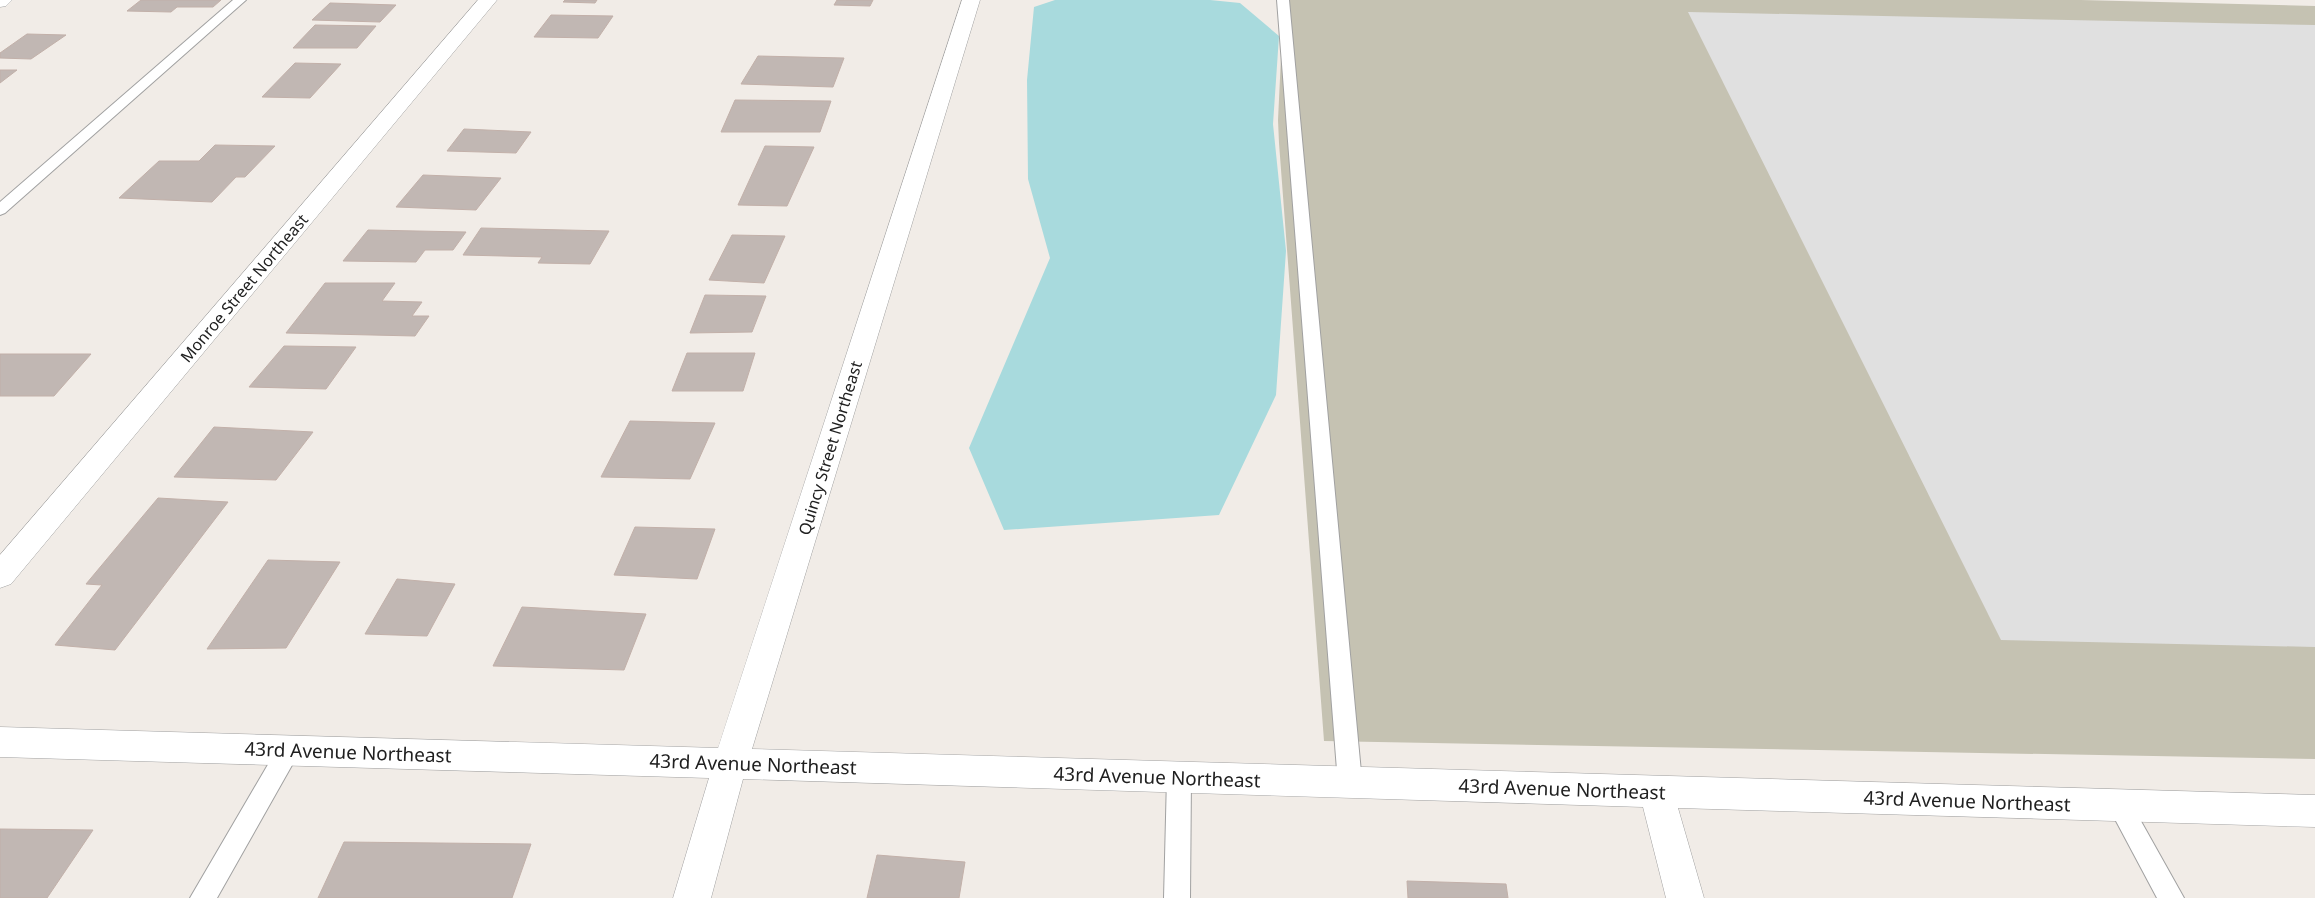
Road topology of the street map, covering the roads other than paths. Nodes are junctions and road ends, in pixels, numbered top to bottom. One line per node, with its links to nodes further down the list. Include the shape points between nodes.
1 (3, 0): 6 (street)
2 (240, 0): 7 (lane)
3 (488, 0): 8 (street, Monroe Street Northeast)
4 (971, 0): 11 (street, Quincy Street Northeast)
5 (1283, 0): 13 (lane)
6 (0, 2)
7 (0, 210)
8 (0, 576)
9 (0, 742): 10 (street, 43rd Avenue Northeast)
10 (288, 751): 11 (street, 43rd Avenue Northeast); 17 (lane)
11 (730, 764): 12 (street, 43rd Avenue Northeast); 18 (street, Quincy Street Northeast)
12 (1179, 777): 13 (street, 43rd Avenue Northeast); 19 (lane)
13 (1350, 783): 14 (street, 43rd Avenue Northeast)
14 (1656, 791): 15 (street, 43rd Avenue Northeast); 20 (street)
15 (2120, 806): 16 (street, 43rd Avenue Northeast); 21 (lane)
16 (2315, 811)
17 (203, 898)
18 (692, 898)
19 (1177, 898)
20 (1686, 898)
21 (2171, 898)

